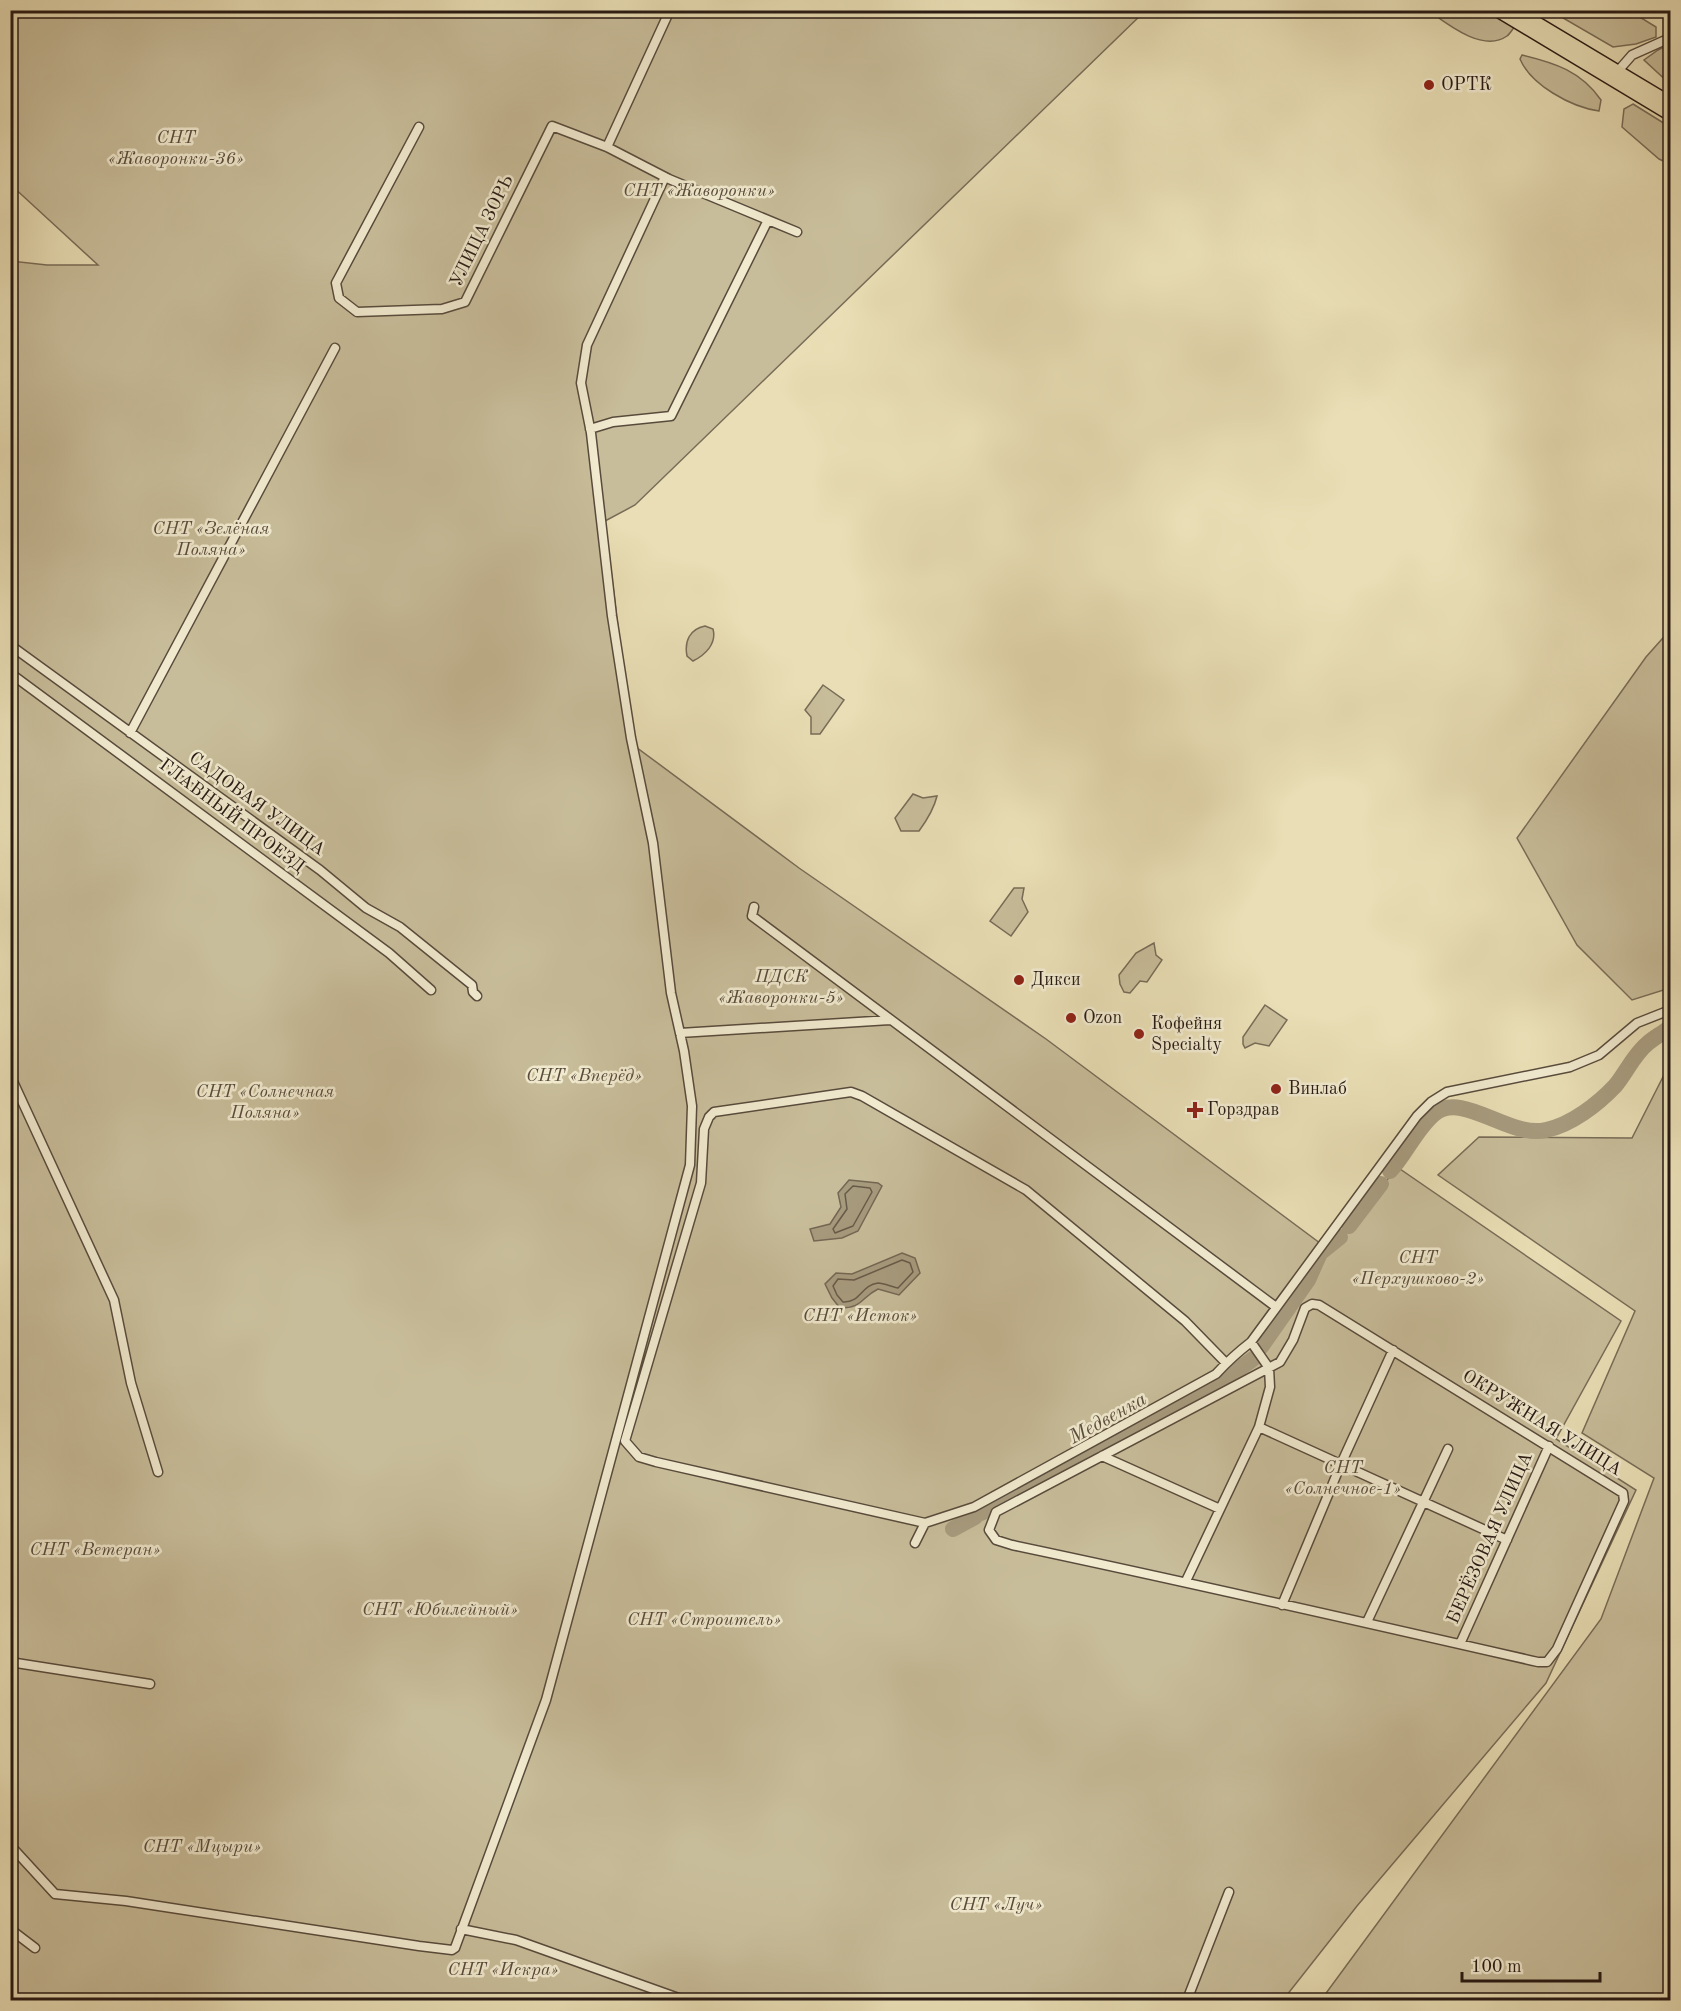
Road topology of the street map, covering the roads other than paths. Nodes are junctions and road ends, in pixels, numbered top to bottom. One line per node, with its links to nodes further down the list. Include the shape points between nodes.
1 (670, 10): 9 (street)
2 (1497, 10): 7 (main road)
3 (1515, 10): 5 (main road)
4 (1671, 38): 5 (street, via 1632,55)
5 (1618, 71): 6 (main road)
6 (1671, 103)
7 (1671, 114)
8 (419, 127): 9 (street, УЛИЦА ЗОРЬ, via 336,283 339,298 357,312 442,309 465,302 552,126)
9 (607, 147): 10 (street)
10 (665, 177): 11 (street); 14 (street, via 587,345 581,383)
11 (768, 220): 12 (street); 14 (street, via 671,416 613,422)
12 (797, 232)
13 (335, 348): 17 (street)
14 (590, 429): 23 (street, via 612,616 653,843 671,993)
15 (10, 645): 17 (street, САДОВАЯ УЛИЦА)
16 (10, 673): 19 (street, ГЛАВНЫЙ ПРОЕЗД, via 389,953)
17 (130, 733): 20 (street, САДОВАЯ УЛИЦА, via 320,870 366,908 400,927 472,985)
18 (754, 907): 22 (street, via 752,916)
19 (431, 990)
20 (477, 996)
21 (1671, 1010): 25 (street, via 1637,1023 1599,1054 1570,1067 1447,1092 1431,1102)
22 (890, 1020): 23 (street); 25 (street)
23 (681, 1033): 50 (street, via 692,1106 689,1173 546,1700)
24 (10, 1075): 35 (street, via 114,1300 131,1383)
25 (1276, 1307): 26 (street)
26 (1251, 1342): 28 (street); 29 (street)
27 (1393, 1350): 29 (street, ОКРУЖНАЯ УЛИЦА, via 1312,1304 1305,1308 1280,1362); 31 (street, ОКРУЖНАЯ УЛИЦА); 34 (street)
28 (1226, 1363): 38 (street, via 1216,1374 975,1507); 38 (street, via 1185,1321 1026,1190 861,1096 851,1092 714,1112 704,1129 701,1183 625,1441 639,1457 656,1462)
29 (1269, 1368): 30 (street, via 1270,1387); 33 (street, ОКРУЖНАЯ УЛИЦА)
30 (1259, 1427): 34 (street); 37 (street)
31 (1549, 1446): 39 (street, БЕРЁЗОВАЯ УЛИЦА); 44 (street, ОКРУЖНАЯ УЛИЦА, via 1618,1489 1624,1501 1557,1649 1547,1662)
32 (1448, 1449): 36 (street)
33 (1102, 1456): 37 (street); 41 (street, ОКРУЖНАЯ УЛИЦА, via 996,1512 989,1530 996,1540 1012,1545)
34 (1341, 1464): 36 (street); 42 (street)
35 (158, 1472)
36 (1423, 1503): 39 (street); 43 (street)
37 (1220, 1509): 41 (street)
38 (925, 1523): 40 (street)
39 (1507, 1540): 44 (street, БЕРЁЗОВАЯ УЛИЦА)
40 (915, 1543)
41 (1186, 1581): 42 (street, ОКРУЖНАЯ УЛИЦА)
42 (1282, 1605): 43 (street, ОКРУЖНАЯ УЛИЦА)
43 (1367, 1622): 44 (street, ОКРУЖНАЯ УЛИЦА)
44 (1460, 1644)
45 (10, 1662): 46 (street)
46 (150, 1684)
47 (10, 1845): 50 (street, via 55,1894 452,1950)
48 (1229, 1892): 53 (street)
49 (10, 1929): 51 (street)
50 (461, 1929): 52 (street, via 516,1940)
51 (35, 1948)
52 (684, 2001)
53 (1187, 2001)

